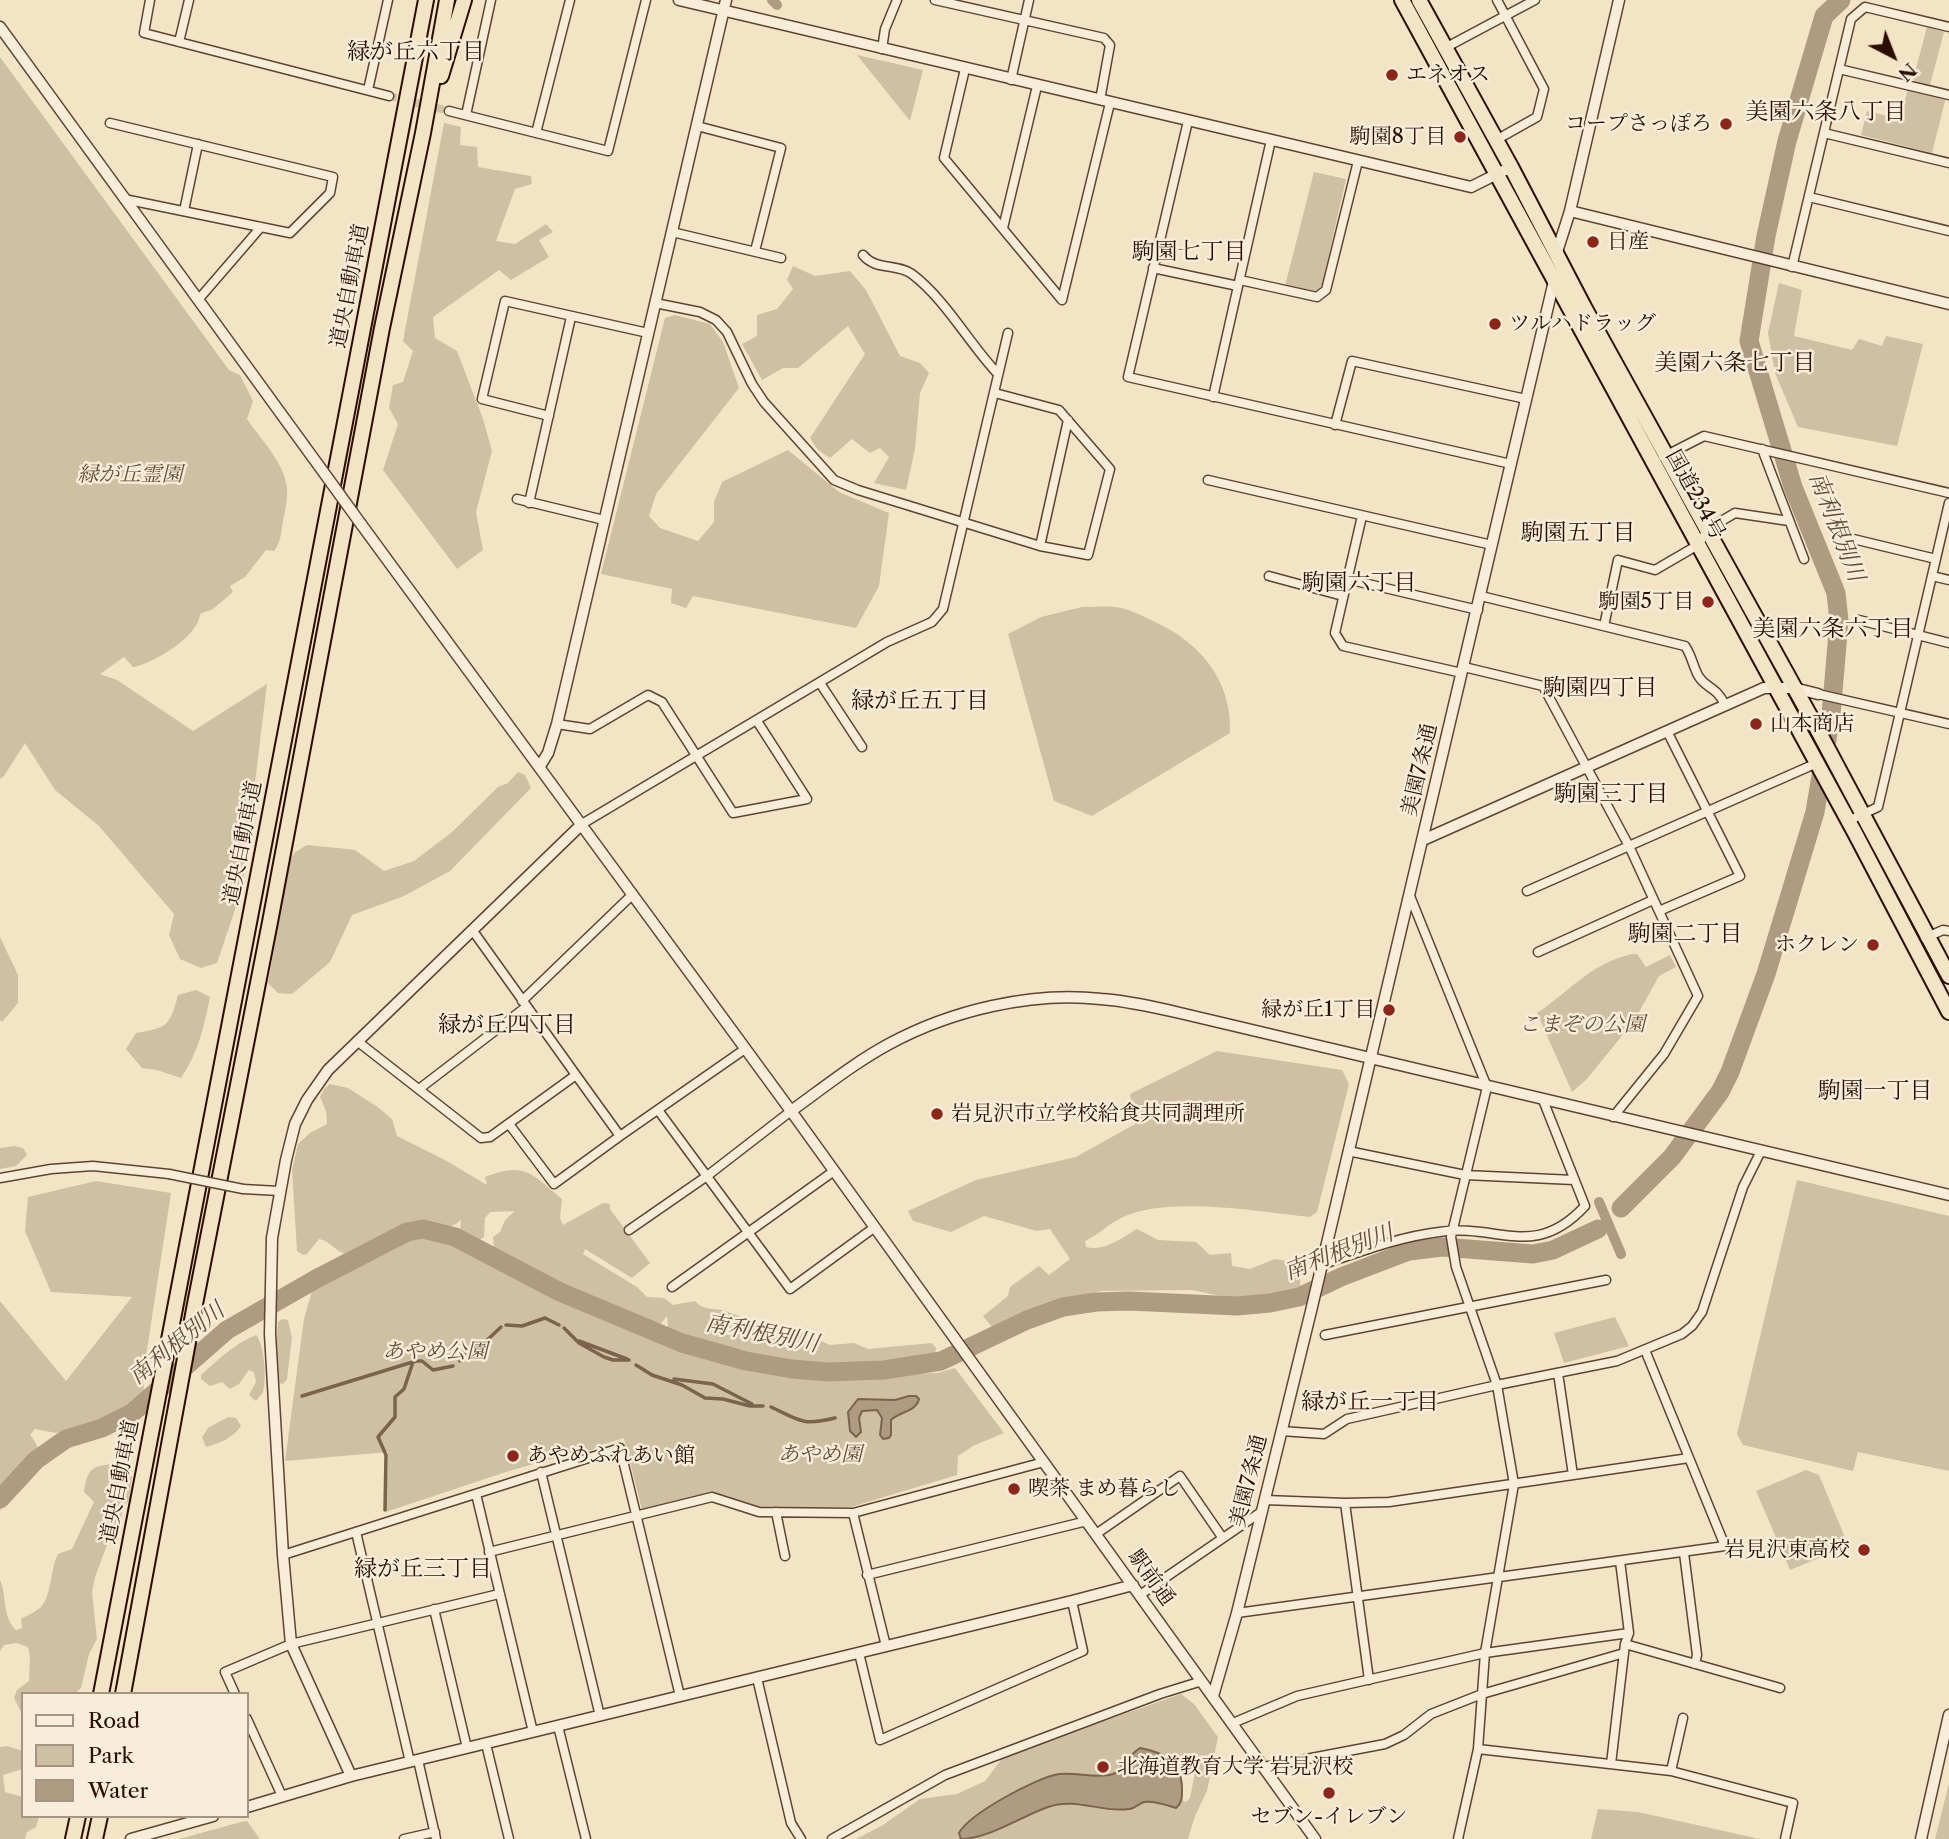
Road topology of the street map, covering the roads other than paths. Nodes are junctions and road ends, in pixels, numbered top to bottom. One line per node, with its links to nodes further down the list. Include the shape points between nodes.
1 (150, 0): 24 (street, via 144,33)
2 (189, 0): 24 (street)
3 (388, 0): 31 (street)
4 (426, 0): 222 (highway, 道央自動車道)
5 (447, 0): 40 (highway, 道央自動車道)
6 (464, 0): 40 (highway)
7 (491, 0): 36 (street)
8 (570, 0): 41 (street)
9 (646, 0): 41 (street, via 608,151)
10 (679, 0): 19 (street)
11 (897, 0): 25 (street)
12 (935, 0): 21 (street)
13 (1029, 0): 21 (street)
14 (1402, 0): 26 (highway, 国道234号)
15 (1419, 0): 26 (highway, 国道234号)
16 (1497, 0): 20 (street)
17 (1535, 0): 20 (street)
18 (1619, 0): 53 (street, 美園7条通)
19 (724, 5): 25 (street); 39 (street)
20 (1505, 15): 26 (street); 44 (street, via 1544,89 1537,117)
21 (1024, 20): 29 (street); 34 (street, via 1108,41)
22 (0, 27): 51 (street, 駅前通)
23 (1949, 27): 28 (street, via 1865,7 1851,19)
24 (179, 42): 31 (street)
25 (882, 49): 27 (street)
26 (1437, 51): 44 (highway, 国道234号); 49 (highway, 国道234号)
27 (965, 69): 29 (street); 55 (street, via 944,158)
28 (1839, 69): 32 (street); 42 (street)
29 (1011, 80): 30 (street)
30 (1037, 86): 34 (street); 55 (street)
31 (368, 90): 33 (street)
32 (1949, 95)
33 (388, 96)
34 (1105, 102): 37 (street); 55 (street, via 1062,300)
35 (449, 111): 36 (street)
36 (466, 115): 41 (street)
37 (1188, 121): 43 (street); 63 (street)
38 (110, 123): 45 (street)
39 (697, 126): 57 (street); 58 (street, via 781,148)
40 (423, 133): 223 (highway, 道央自動車道)
41 (536, 133)
42 (1824, 133): 47 (street); 50 (street)
43 (1271, 140): 46 (street); 64 (street)
44 (1496, 140): 48 (highway, 国道234号)
45 (198, 144): 52 (street); 54 (street, via 333,177 330,192 290,233)
46 (1358, 160): 49 (street, via 1471,187); 64 (street, via 1326,290 1317,297)
47 (1949, 163)
48 (1511, 167): 49 (street); 59 (highway, 国道234号)
49 (1497, 174): 65 (highway, 国道234号)
50 (1809, 197): 56 (street); 62 (street)
51 (124, 198): 52 (street); 66 (street, 駅前通)
52 (184, 211): 54 (street)
53 (1570, 211): 59 (street, 美園7条通); 62 (street)
54 (261, 227): 66 (street)
55 (1003, 228)
56 (1949, 231)
57 (672, 232): 58 (street); 67 (street)
58 (755, 251): 61 (street)
59 (1556, 254): 65 (street, 美園7条通); 80 (highway, 国道234号)
60 (863, 255): 72 (street, via 879,266 909,271 932,292)
61 (782, 258)
62 (1792, 267): 68 (street)
63 (1153, 268): 64 (street); 74 (street, via 1128,377)
64 (1239, 283): 74 (street)
65 (1554, 283): 75 (street, 美園7条通); 81 (highway, 国道234号)
66 (198, 300): 124 (street, 駅前通, bridge)
67 (655, 303): 70 (street); 91 (street, via 716,320 764,402 834,480)
68 (1949, 304)
69 (571, 317): 70 (street); 76 (street); 76 (street, via 505,301 482,399)
70 (648, 333): 89 (street)
71 (1008, 333): 72 (street)
72 (997, 373): 73 (street)
73 (995, 393): 77 (street, via 1059,410); 91 (street)
74 (1213, 397): 78 (street)
75 (1526, 400): 78 (street, via 1352,361); 82 (street, 美園7条通)
76 (549, 416): 86 (street)
77 (1068, 420): 96 (street); 96 (street, via 1110,469 1088,555)
78 (1335, 425): 82 (street)
79 (1765, 450): 80 (street, via 1704,436); 84 (street); 90 (street)
80 (1668, 455): 81 (street); 92 (highway, 国道234号)
81 (1653, 462): 95 (highway, 国道234号)
82 (1511, 464): 94 (street, 美園7条通)
83 (1208, 480): 88 (street)
84 (1949, 493)
85 (517, 499): 86 (street)
86 (529, 503): 89 (street)
87 (1949, 503): 98 (street)
88 (1362, 516): 94 (street); 101 (street)
89 (604, 520): 118 (street)
90 (1789, 521): 92 (street, via 1735,513); 97 (street)
91 (964, 523): 96 (street); 111 (street, via 943,609 932,622 887,642)
92 (1708, 529): 95 (street); 113 (highway, 国道234号)
93 (1845, 537): 98 (street)
94 (1492, 544): 104 (street, 美園7条通)
95 (1699, 545): 107 (street, via 1656,570 1618,560); 112 (highway, 国道234号)
96 (1040, 546)
97 (1804, 559)
98 (1936, 559): 100 (street)
99 (1269, 576): 103 (street)
100 (1932, 576): 102 (street); 108 (street)
101 (1348, 579): 103 (street); 105 (street)
102 (1949, 580)
103 (1343, 596): 110 (street, via 1335,633 1343,646)
104 (1481, 596): 105 (street, 美園7条通); 107 (street)
105 (1478, 610): 110 (street, 美園7条通)
106 (1860, 620): 108 (street)
107 (1604, 626): 115 (street, via 1685,646 1700,678 1719,692)
108 (1918, 635): 109 (street); 116 (street)
109 (1949, 643)
110 (1463, 670): 125 (street, via 1543,686); 130 (street, 美園7条通)
111 (820, 683): 117 (street); 121 (street)
112 (1775, 687): 113 (street); 115 (street); 122 (highway, 国道234号)
113 (1794, 688): 114 (street); 127 (highway, 国道234号)
114 (1818, 694): 116 (street)
115 (1725, 705): 120 (street)
116 (1900, 713): 119 (street); 127 (street, via 1878,807)
117 (757, 721): 123 (street); 123 (street, via 807,799 733,813)
118 (557, 724): 123 (street, via 590,729 648,695 662,702); 124 (street)
119 (1949, 724)
120 (1667, 731): 125 (street); 126 (street)
121 (862, 747)
122 (1813, 756): 126 (street); 128 (highway, 国道234号)
123 (697, 757): 129 (street)
124 (540, 766): 129 (street, 駅前通)
125 (1585, 766): 130 (street); 131 (street)
126 (1707, 811): 131 (street); 136 (street, via 1741,876)
127 (1863, 814): 128 (street); 139 (highway, 国道234号)
128 (1848, 821): 140 (highway, 国道234号)
129 (582, 824): 133 (street, 駅前通); 137 (street)
130 (1423, 840): 134 (street, 美園7条通)
131 (1629, 846): 132 (street); 135 (street)
132 (1527, 891)
133 (633, 894): 143 (street); 146 (street, 駅前通)
134 (1410, 896): 147 (street, 美園7条通); 149 (street)
135 (1653, 900): 136 (street); 141 (street)
136 (1658, 911): 154 (street, via 1698,996 1664,1054)
137 (473, 931): 143 (street); 145 (street)
138 (1949, 931): 139 (street)
139 (1928, 937): 140 (street); 142 (highway, 国道234号)
140 (1913, 944): 144 (highway, 国道234号)
141 (1538, 953)
142 (1949, 976)
143 (524, 1004): 148 (street); 150 (street)
144 (1949, 1011)
145 (357, 1041): 150 (street); 164 (street, via 328,1069 307,1100 295,1124)
146 (745, 1049): 152 (street); 153 (street, 駅前通)
147 (1370, 1059): 149 (street); 153 (street, via 1134,1003 1046,999 988,1007 921,1029 877,1052); 158 (street, 美園7条通)
148 (576, 1075): 155 (street); 156 (street)
149 (1487, 1087): 151 (street); 160 (street)
150 (419, 1089): 155 (street, via 481,1138 491,1137)
151 (1543, 1100): 154 (street); 163 (street)
152 (658, 1110): 156 (street); 161 (street)
153 (791, 1111): 159 (street, 駅前通); 161 (street)
154 (1613, 1118): 157 (street)
155 (509, 1124): 156 (street, via 554,1184)
156 (620, 1136)
157 (1761, 1151): 165 (street); 175 (street, via 1743,1186 1698,1319 1682,1334)
158 (1348, 1152): 160 (street); 170 (street, 美園7条通)
159 (834, 1171): 166 (street, 駅前通); 168 (street)
160 (1465, 1175): 163 (street); 169 (street)
161 (707, 1176): 167 (street); 168 (street)
162 (0, 1178): 164 (street, bridge, via 93,1166)
163 (1574, 1180): 169 (street, via 1585,1206 1552,1231 1526,1238)
164 (279, 1191): 198 (street, via 272,1238 270,1334)
165 (1949, 1195)
166 (875, 1227): 168 (street, via 790,1289); 180 (street, 駅前通)
167 (629, 1230)
168 (749, 1233): 172 (street)
169 (1451, 1233): 170 (street, via 1385,1244); 173 (street)
170 (1320, 1270): 178 (street, 美園7条通)
171 (1606, 1280): 173 (street)
172 (672, 1287)
173 (1469, 1307): 174 (street); 177 (street)
174 (1325, 1335)
175 (1644, 1350): 176 (street, via 1617,1361); 179 (street)
176 (1558, 1373): 177 (street); 182 (street)
177 (1497, 1384): 178 (street, via 1347,1419 1324,1434); 183 (street)
178 (1281, 1431): 185 (street, 美園7条通)
179 (1689, 1458): 182 (street); 197 (street, via 1726,1546)
180 (1044, 1462): 189 (street); 191 (street, 駅前通)
181 (541, 1472): 184 (street); 190 (street, via 620,1448); 194 (street)
182 (1573, 1475): 183 (street)
183 (1514, 1484): 186 (street, via 1389,1502); 202 (street)
184 (476, 1494): 192 (street); 196 (street)
185 (1265, 1500): 186 (street); 188 (street, 美園7条通)
186 (1345, 1503): 206 (street)
187 (776, 1512): 189 (street); 190 (street, via 759,1512 712,1497); 199 (street)
188 (1261, 1512): 195 (street); 209 (street, 美園7条通)
189 (853, 1513): 201 (street)
190 (638, 1516): 194 (street); 226 (street)
191 (1087, 1521): 193 (street, 駅前通); 201 (street)
192 (356, 1532): 198 (street); 210 (street)
193 (1096, 1534): 195 (street, via 1180,1476); 203 (street, 駅前通)
194 (556, 1536): 196 (street); 229 (street)
195 (1222, 1537): 205 (street)
196 (489, 1552): 204 (street)
197 (1684, 1553): 200 (street); 217 (street)
198 (283, 1555): 212 (street)
199 (785, 1556)
200 (1620, 1561): 202 (street); 211 (street)
201 (867, 1575): 213 (street)
202 (1498, 1577): 206 (street); 216 (street)
203 (1133, 1584): 205 (street, 駅前通); 207 (street)
204 (499, 1594): 208 (street); 234 (street)
205 (1140, 1595): 220 (street, 駅前通)
206 (1357, 1596): 209 (street); 219 (street)
207 (1072, 1601): 213 (street); 215 (street, via 1083,1651 880,1740)
208 (434, 1609): 210 (street); 236 (street)
209 (1237, 1613): 227 (street, 美園7条通)
210 (377, 1623): 212 (street); 238 (street)
211 (1629, 1633): 214 (street); 216 (street)
212 (291, 1644): 224 (street, via 225,1672); 242 (street)
213 (886, 1646): 215 (street)
214 (1624, 1648): 217 (street); 225 (street); 239 (street)
215 (859, 1653): 218 (street)
216 (1485, 1653): 219 (street); 225 (street)
217 (1695, 1664): 221 (street)
218 (757, 1678): 226 (street); 255 (street, via 791,1822)
219 (1370, 1680): 232 (street, via 1297,1696)
220 (1202, 1681): 227 (street, 駅前通); 256 (street, via 945,1775)
221 (1780, 1688)
222 (101, 1692)
223 (123, 1692)
224 (234, 1692)
225 (1482, 1694): 237 (street); 240 (street, via 1431,1714 1385,1744)
226 (680, 1696): 229 (street)
227 (1213, 1696): 232 (street, 駅前通)
228 (1949, 1714): 260 (street)
229 (600, 1716): 233 (street)
230 (1683, 1718): 241 (street)
231 (248, 1721): 243 (street)
232 (1233, 1723): 240 (street, 駅前通)
233 (558, 1726): 234 (street); 254 (street)
234 (534, 1732): 235 (street)
235 (486, 1744): 236 (street); 253 (street)
236 (467, 1748): 238 (street)
237 (1478, 1749): 239 (street); 258 (street)
238 (414, 1761): 242 (street); 248 (street)
239 (1611, 1764): 241 (street)
240 (1264, 1767): 257 (street, 駅前通)
241 (1671, 1771): 259 (street, via 1793,1803)
242 (351, 1776): 243 (street)
243 (282, 1796): 244 (street)
244 (248, 1807)
245 (78, 1818): 249 (highway)
246 (100, 1818): 250 (highway)
247 (206, 1818): 251 (street)
248 (436, 1835): 252 (street)
249 (74, 1839)
250 (95, 1839)
251 (136, 1839)
252 (404, 1839)
253 (509, 1839)
254 (586, 1839)
255 (801, 1839)
256 (832, 1839)
257 (1315, 1839)
258 (1458, 1839)
259 (1785, 1839)
260 (1921, 1839)

